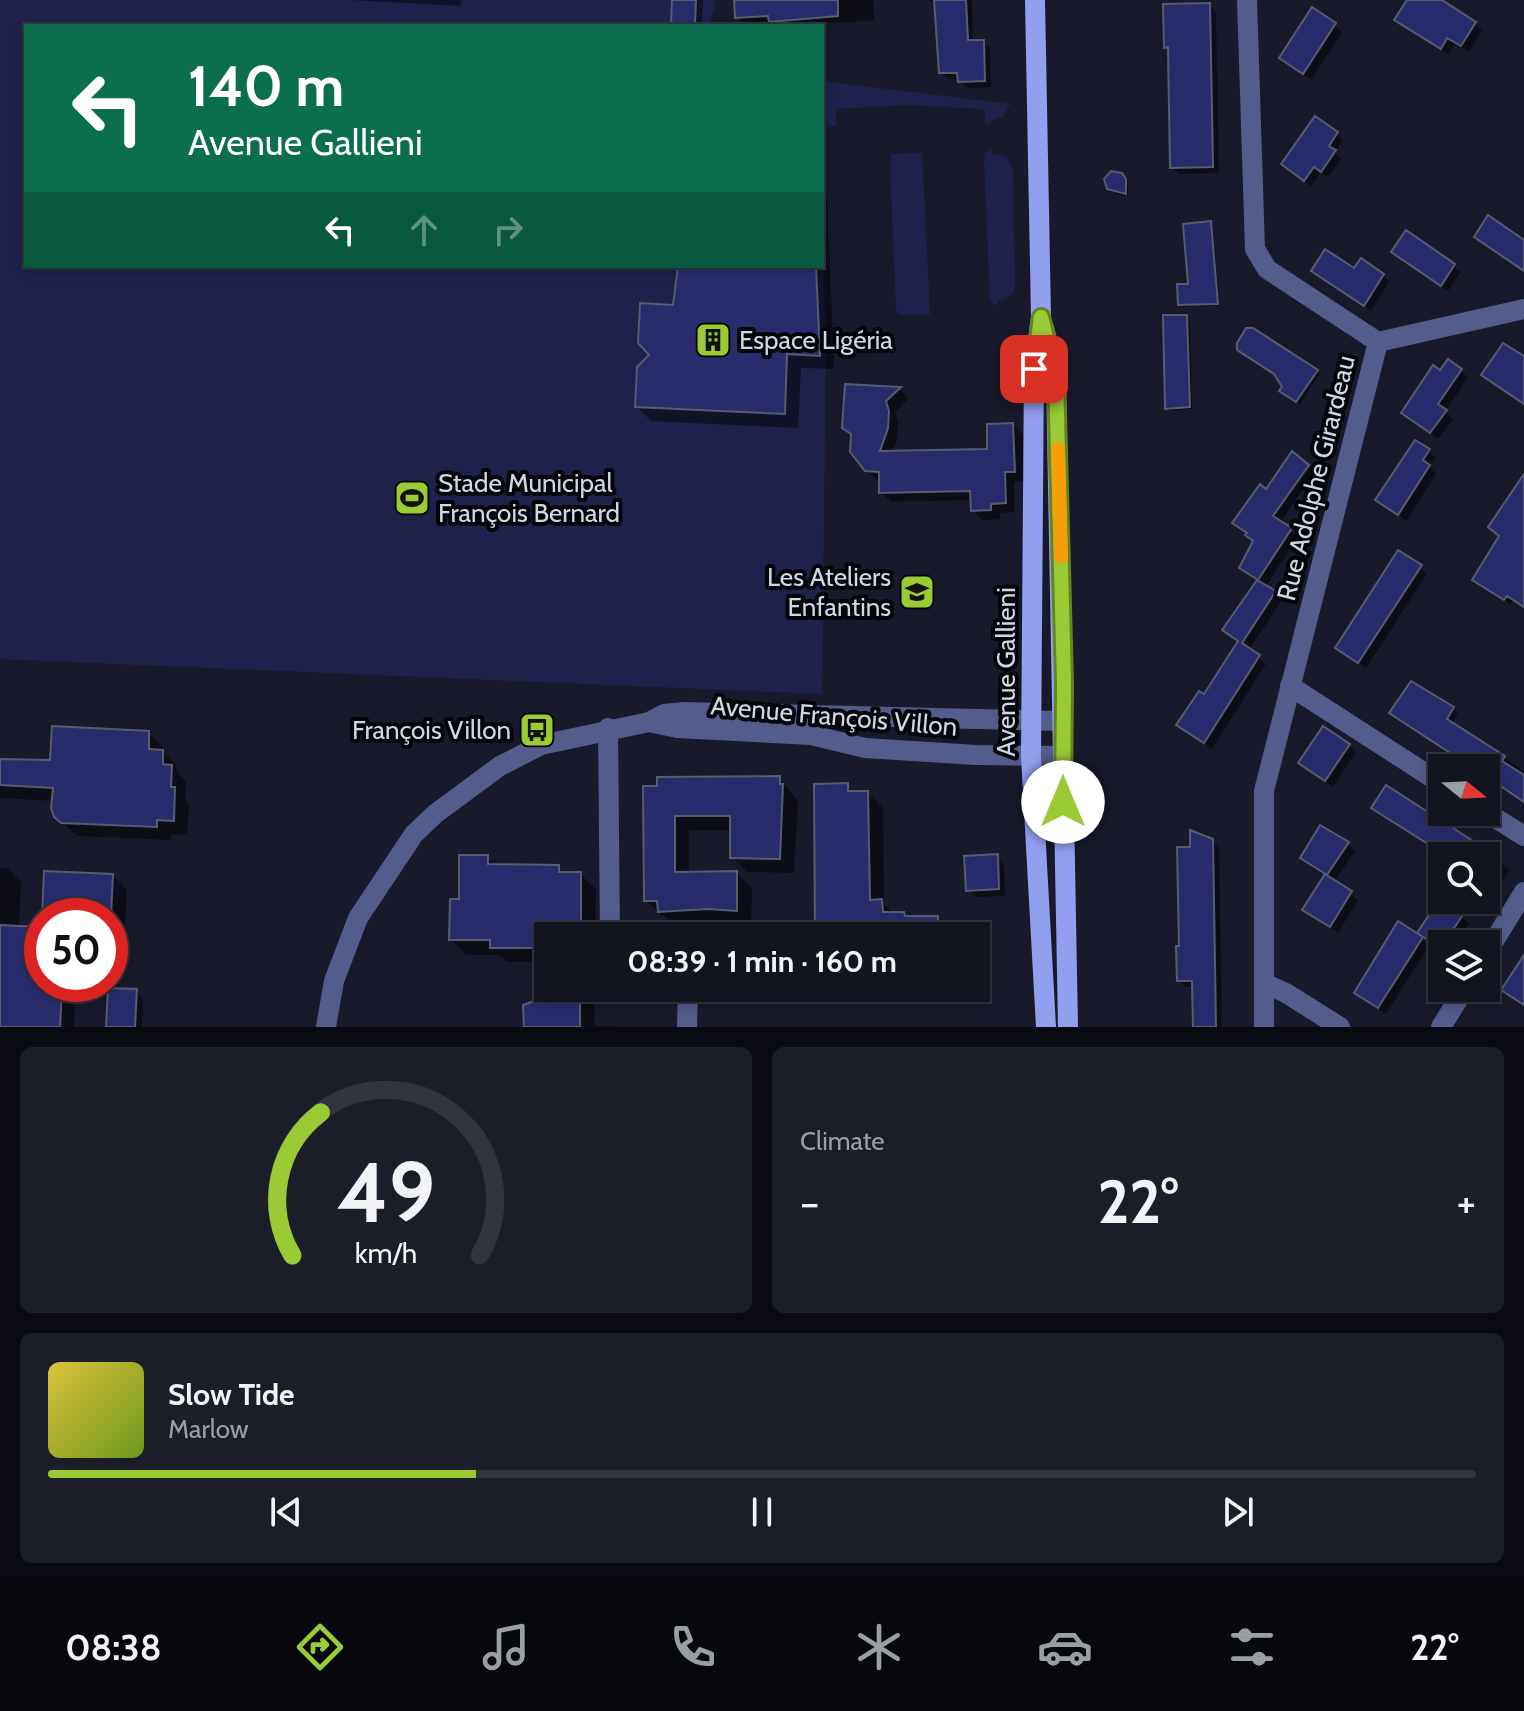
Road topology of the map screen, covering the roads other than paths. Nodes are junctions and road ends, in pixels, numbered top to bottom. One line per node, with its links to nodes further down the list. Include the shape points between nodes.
1 (1035, 0): 4 (main road, Avenue Gallieni)
2 (1247, 0): 5 (street, Rue Adolphe Girardeau, via 1255,249 1267,269)
3 (1524, 309): 5 (street)
4 (1041, 317): 7 (main road, Avenue Gallieni, via 1034,369); 8 (main road, Avenue Gallieni, via 1056,377)
5 (1378, 342): 6 (street, Rue Adolphe Girardeau)
6 (1290, 686): 13 (street); 19 (street, Rue Adolphe Girardeau, via 1264,791)
7 (1032, 721): 8 (street, Avenue François Villon); 9 (street, Avenue François Villon, via 684,712); 11 (main road, Avenue Gallieni)
8 (1063, 721): 12 (main road, Avenue Gallieni)
9 (649, 722): 10 (street, Avenue François Villon); 11 (street, Avenue François Villon, via 811,735 865,748)
10 (608, 728): 17 (street); 22 (street, Avenue François Villon, via 518,755 414,834 358,918 334,981)
11 (1031, 756): 12 (street, Avenue François Villon); 24 (main road, Avenue Gallieni)
12 (1063, 756): 25 (main road, Avenue Gallieni)
13 (1428, 775)
14 (1500, 821): 15 (street)
15 (1524, 836)
16 (1524, 892): 18 (street)
17 (610, 922)
18 (1500, 931)
19 (1264, 983): 26 (street, Rue Adolphe Girardeau); 27 (street)
20 (688, 1002): 23 (street)
21 (1456, 1002): 28 (street)
22 (326, 1027)
23 (687, 1027)
24 (1046, 1027)
25 (1068, 1027)
26 (1264, 1027)
27 (1340, 1027)
28 (1441, 1027)

